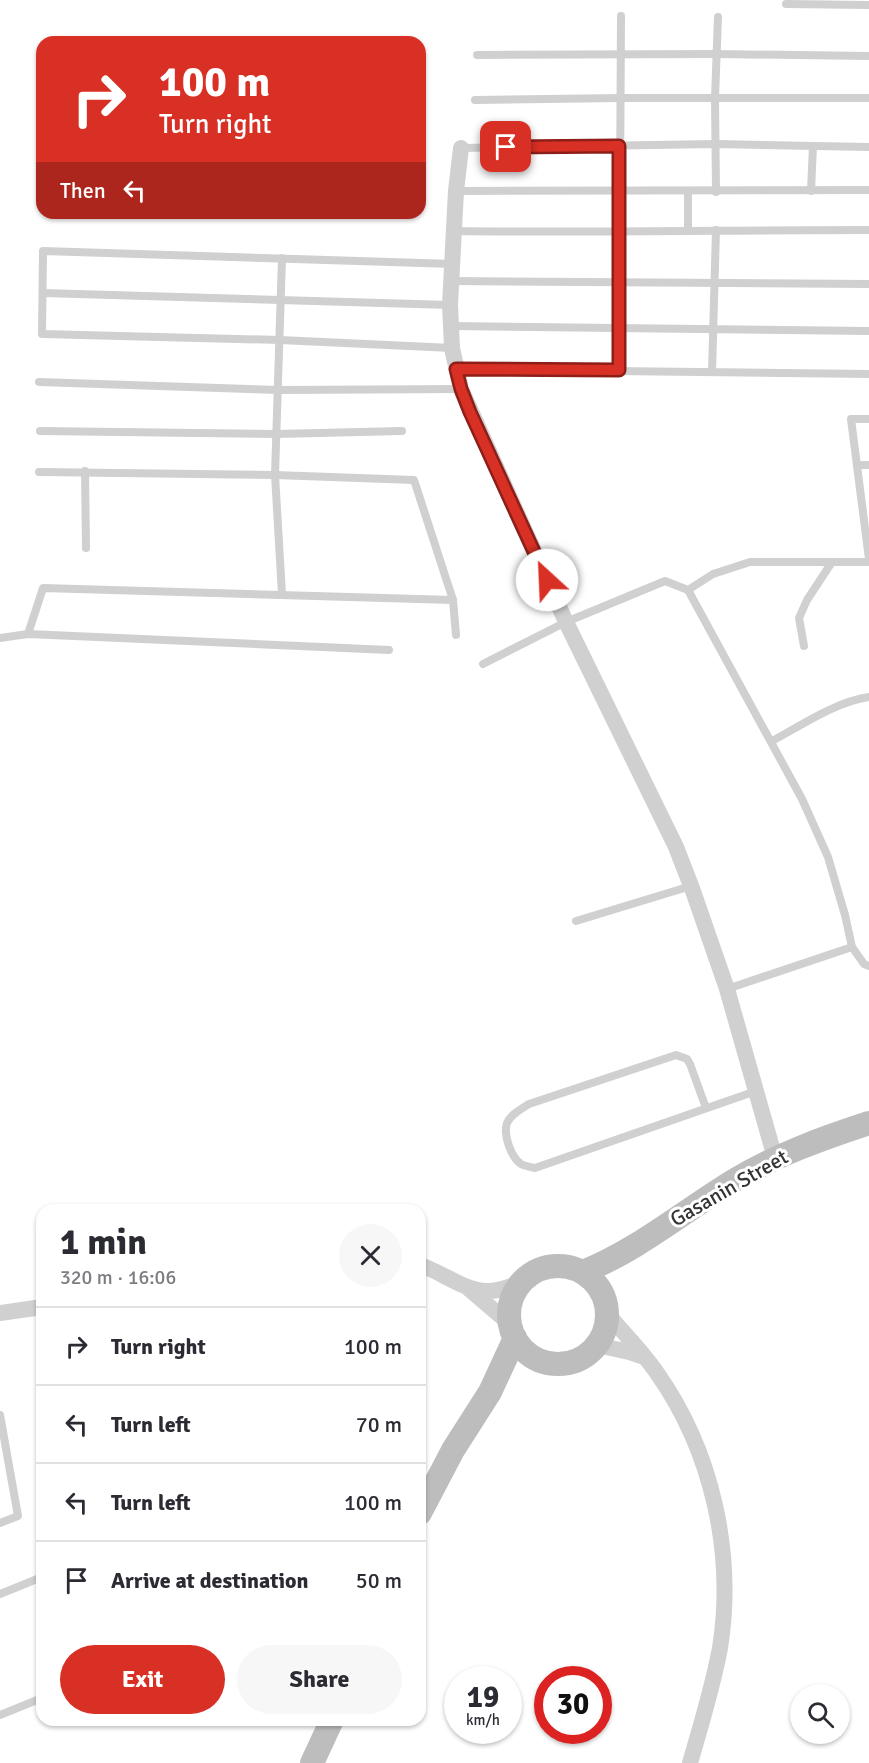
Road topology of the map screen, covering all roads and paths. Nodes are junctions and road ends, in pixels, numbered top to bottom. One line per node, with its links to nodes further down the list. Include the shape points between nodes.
1 (786, 4): 2 (lane)
2 (869, 5)
3 (621, 16): 5 (lane)
4 (718, 17): 6 (lane)
5 (621, 54): 6 (lane); 7 (lane); 9 (lane)
6 (716, 54): 8 (lane); 10 (lane)
7 (477, 55)
8 (869, 56)
9 (622, 98): 10 (lane); 12 (lane); 14 (lane)
10 (716, 98): 11 (lane); 13 (lane)
11 (869, 98)
12 (475, 100)
13 (716, 144): 14 (lane); 15 (lane); 23 (lane)
14 (619, 146): 17 (lane); 20 (lane)
15 (813, 147): 16 (lane); 22 (lane)
16 (869, 147)
17 (461, 148): 19 (street)
18 (869, 190): 22 (lane)
19 (456, 191): 20 (lane); 26 (street)
20 (620, 191): 21 (lane); 28 (lane)
21 (688, 191): 23 (lane); 27 (lane)
22 (811, 191): 23 (lane)
23 (716, 192)
24 (716, 230): 25 (lane); 27 (lane); 32 (lane)
25 (869, 230)
26 (454, 231): 28 (lane); 30 (street)
27 (688, 231): 28 (lane)
28 (620, 233): 31 (lane)
29 (282, 258): 30 (lane); 34 (lane, via 43,251); 35 (lane)
30 (453, 273): 31 (lane); 36 (street)
31 (620, 282): 32 (lane); 38 (lane)
32 (713, 283): 33 (lane); 39 (lane)
33 (869, 284)
34 (43, 293): 35 (lane); 41 (lane, via 42,334)
35 (281, 300): 36 (lane); 41 (lane)
36 (450, 305): 37 (street)
37 (450, 326): 38 (lane); 42 (street)
38 (619, 328): 39 (lane); 44 (lane)
39 (711, 328): 40 (lane); 45 (lane)
40 (869, 331)
41 (280, 340): 42 (lane); 49 (lane)
42 (452, 348): 43 (street)
43 (456, 369): 44 (lane); 48 (street)
44 (619, 370): 45 (lane)
45 (712, 372): 46 (lane)
46 (869, 374)
47 (39, 382): 49 (lane)
48 (461, 389): 49 (lane); 66 (street)
49 (278, 390): 53 (lane)
50 (869, 419): 54 (lane, via 851,419)
51 (402, 431): 53 (lane)
52 (40, 432): 53 (lane)
53 (276, 434): 58 (lane)
54 (858, 465): 55 (lane); 59 (lane)
55 (869, 465)
56 (85, 471): 57 (lane); 58 (lane); 60 (lane)
57 (39, 472)
58 (275, 475): 64 (lane); 65 (lane, via 414,480)
59 (866, 504): 61 (lane)
60 (86, 548)
61 (869, 561): 62 (lane)
62 (832, 562): 63 (lane, via 750,562 713,574); 70 (lane, via 800,618)
63 (688, 590): 66 (lane, via 665,581); 74 (lane)
64 (282, 594): 65 (lane); 67 (lane, via 43,588)
65 (453, 600): 68 (lane)
66 (566, 622): 72 (lane); 75 (street)
67 (27, 634): 69 (lane); 71 (lane)
68 (456, 635)
69 (0, 638)
70 (804, 646)
71 (388, 650)
72 (483, 664)
73 (869, 697): 74 (lane, via 831,710)
74 (771, 741): 77 (lane, via 828,857)
75 (691, 886): 76 (lane); 79 (street)
76 (576, 921)
77 (852, 948): 78 (lane); 79 (lane)
78 (869, 966)
79 (727, 989): 80 (street)
80 (756, 1091): 81 (lane); 83 (street)
81 (706, 1108): 81 (lane, via 690,1064 676,1055 529,1104 511,1118 507,1125 508,1140 514,1157 522,1165 535,1168)
82 (869, 1123): 83 (street, Gasanin Street)
83 (775, 1158): 84 (street, Gasanin Street, via 704,1199)
84 (628, 1251): 86 (street, Gasanin Street); 89 (street, Gasanin Street, via 607,1278)
85 (426, 1268): 88 (street)
86 (583, 1272): 87 (street, via 554,1266 539,1270); 89 (street, via 594,1282)
87 (522, 1282): 88 (street, via 486,1291); 92 (street, via 510,1304)
88 (464, 1285): 92 (street)
89 (605, 1303): 93 (street, via 606,1327); 95 (street)
90 (36, 1308): 91 (street)
91 (0, 1313)
92 (512, 1331): 94 (street); 96 (street)
93 (597, 1345): 94 (street, via 587,1355 570,1362 552,1364); 95 (street)
94 (534, 1358): 96 (street)
95 (645, 1358): 106 (street, via 677,1404 692,1435 705,1467 721,1538 724,1611 720,1648)
96 (490, 1392): 98 (street)
97 (0, 1415): 99 (lane, via 18,1516)
98 (426, 1502)
99 (0, 1523)
100 (36, 1579): 101 (lane)
101 (0, 1594)
102 (36, 1700): 103 (lane)
103 (0, 1715)
104 (329, 1726): 105 (street)
105 (312, 1763)
106 (690, 1763)

